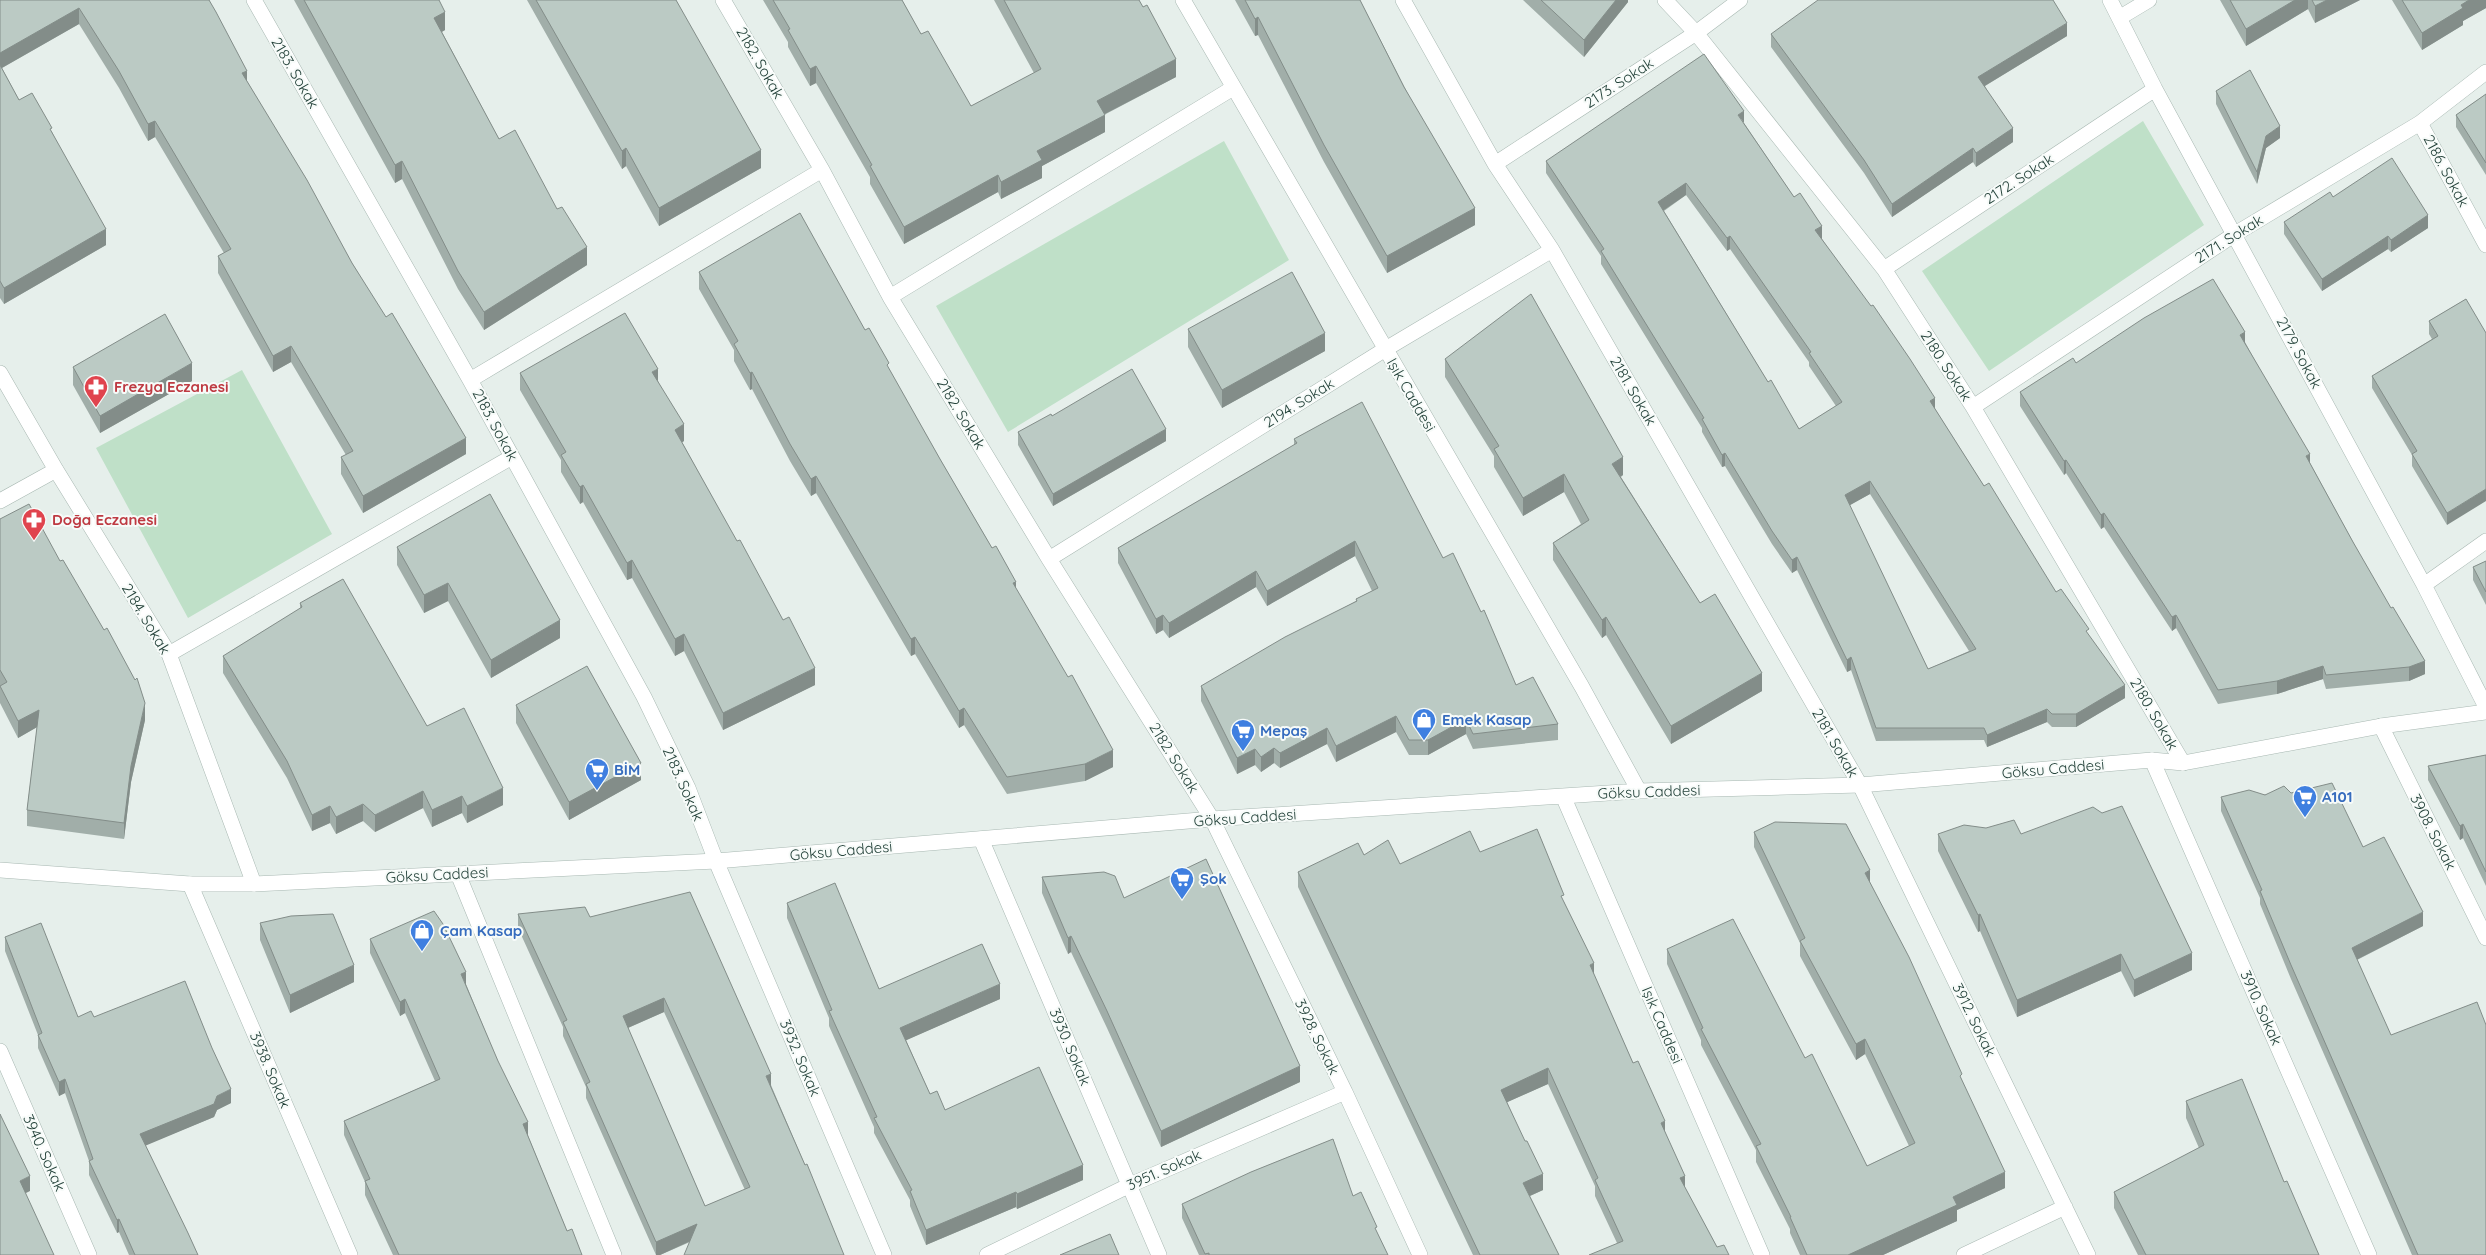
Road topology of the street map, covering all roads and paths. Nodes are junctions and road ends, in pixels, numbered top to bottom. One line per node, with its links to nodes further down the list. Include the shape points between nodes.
1 (254, 0): 24 (street, 2183. Sokak)
2 (723, 0): 16 (street, 2182. Sokak)
3 (1184, 0): 12 (street, Işık Caddesi)
4 (1403, 0): 15 (street, 2181. Sokak)
5 (1665, 0): 10 (street, 2180. Sokak)
6 (1740, 0): 10 (street, 2173. Sokak)
7 (2110, 0): 9 (street, 2179. Sokak)
8 (2149, 0): 9 (street)
9 (2119, 18): 13 (street, 2179. Sokak)
10 (1696, 33): 15 (street, 2173. Sokak); 20 (street, 2180. Sokak)
11 (2486, 72): 14 (street, 2171. Sokak)
12 (1234, 88): 21 (street); 22 (street, Işık Caddesi)
13 (2155, 89): 17 (street, 2179. Sokak); 20 (street, 2172. Sokak)
14 (2420, 123): 17 (street, 2171. Sokak); 18 (street, 2186. Sokak)
15 (1495, 164): 19 (street, 2181. Sokak)
16 (822, 170): 21 (street, 2182. Sokak); 24 (street)
17 (2235, 234): 25 (street, 2171. Sokak); 31 (street, 2179. Sokak)
18 (2486, 245)
19 (1552, 250): 22 (street, 2194. Sokak); 38 (street, 2181. Sokak)
20 (1884, 269): 25 (street, 2180. Sokak)
21 (890, 297): 30 (street, 2182. Sokak)
22 (1384, 350): 30 (street, 2194. Sokak); 39 (street, Işık Caddesi, via 1582,688)
23 (0, 373): 27 (street, 2184. Sokak)
24 (470, 380): 26 (street, 2183. Sokak)
25 (1973, 407): 37 (street, 2180. Sokak)
26 (512, 457): 32 (street); 43 (street, 2183. Sokak, via 644,697 688,788)
27 (56, 470): 28 (street); 32 (street, 2184. Sokak)
28 (0, 501)
29 (2486, 541): 31 (street)
30 (1049, 559): 41 (street, 2182. Sokak)
31 (2424, 585): 33 (street, 2179. Sokak)
32 (168, 654): 47 (street, 2184. Sokak)
33 (2486, 707)
34 (2486, 712): 35 (street, Göksu Caddesi)
35 (2381, 726): 37 (street, Göksu Caddesi); 48 (street, 3908. Sokak)
36 (2152, 760): 37 (street, Göksu Caddesi); 38 (street, Göksu Caddesi); 63 (street, 3910. Sokak)
37 (2183, 763)
38 (1860, 785): 39 (street, Göksu Caddesi); 52 (street, 3912. Sokak)
39 (1638, 791): 40 (street, Göksu Caddesi)
40 (1563, 796): 41 (street, Göksu Caddesi); 60 (street, Işık Caddesi)
41 (1212, 820): 42 (street, Göksu Caddesi); 50 (street, 3928. Sokak)
42 (981, 839): 43 (street, Göksu Caddesi); 51 (street, 3930. Sokak)
43 (716, 861): 45 (street, Göksu Caddesi); 56 (street, 3932. Sokak)
44 (0, 870): 46 (street, Göksu Caddesi)
45 (458, 874): 47 (street, Göksu Caddesi); 55 (street)
46 (190, 884): 47 (street, Göksu Caddesi); 54 (street, 3938. Sokak)
47 (254, 884)
48 (2486, 938)
49 (1, 1057): 53 (street, 3940. Sokak)
50 (1344, 1092): 51 (street, 3951. Sokak); 59 (street, 3928. Sokak)
51 (1130, 1185): 57 (street, 3951. Sokak); 58 (street, 3930. Sokak)
52 (2065, 1207): 61 (street); 62 (street, 3912. Sokak)
53 (89, 1255)
54 (350, 1255)
55 (614, 1255)
56 (884, 1255)
57 (987, 1255)
58 (1159, 1255)
59 (1420, 1255)
60 (1762, 1255)
61 (1964, 1255)
62 (2088, 1255)
63 (2369, 1255)

